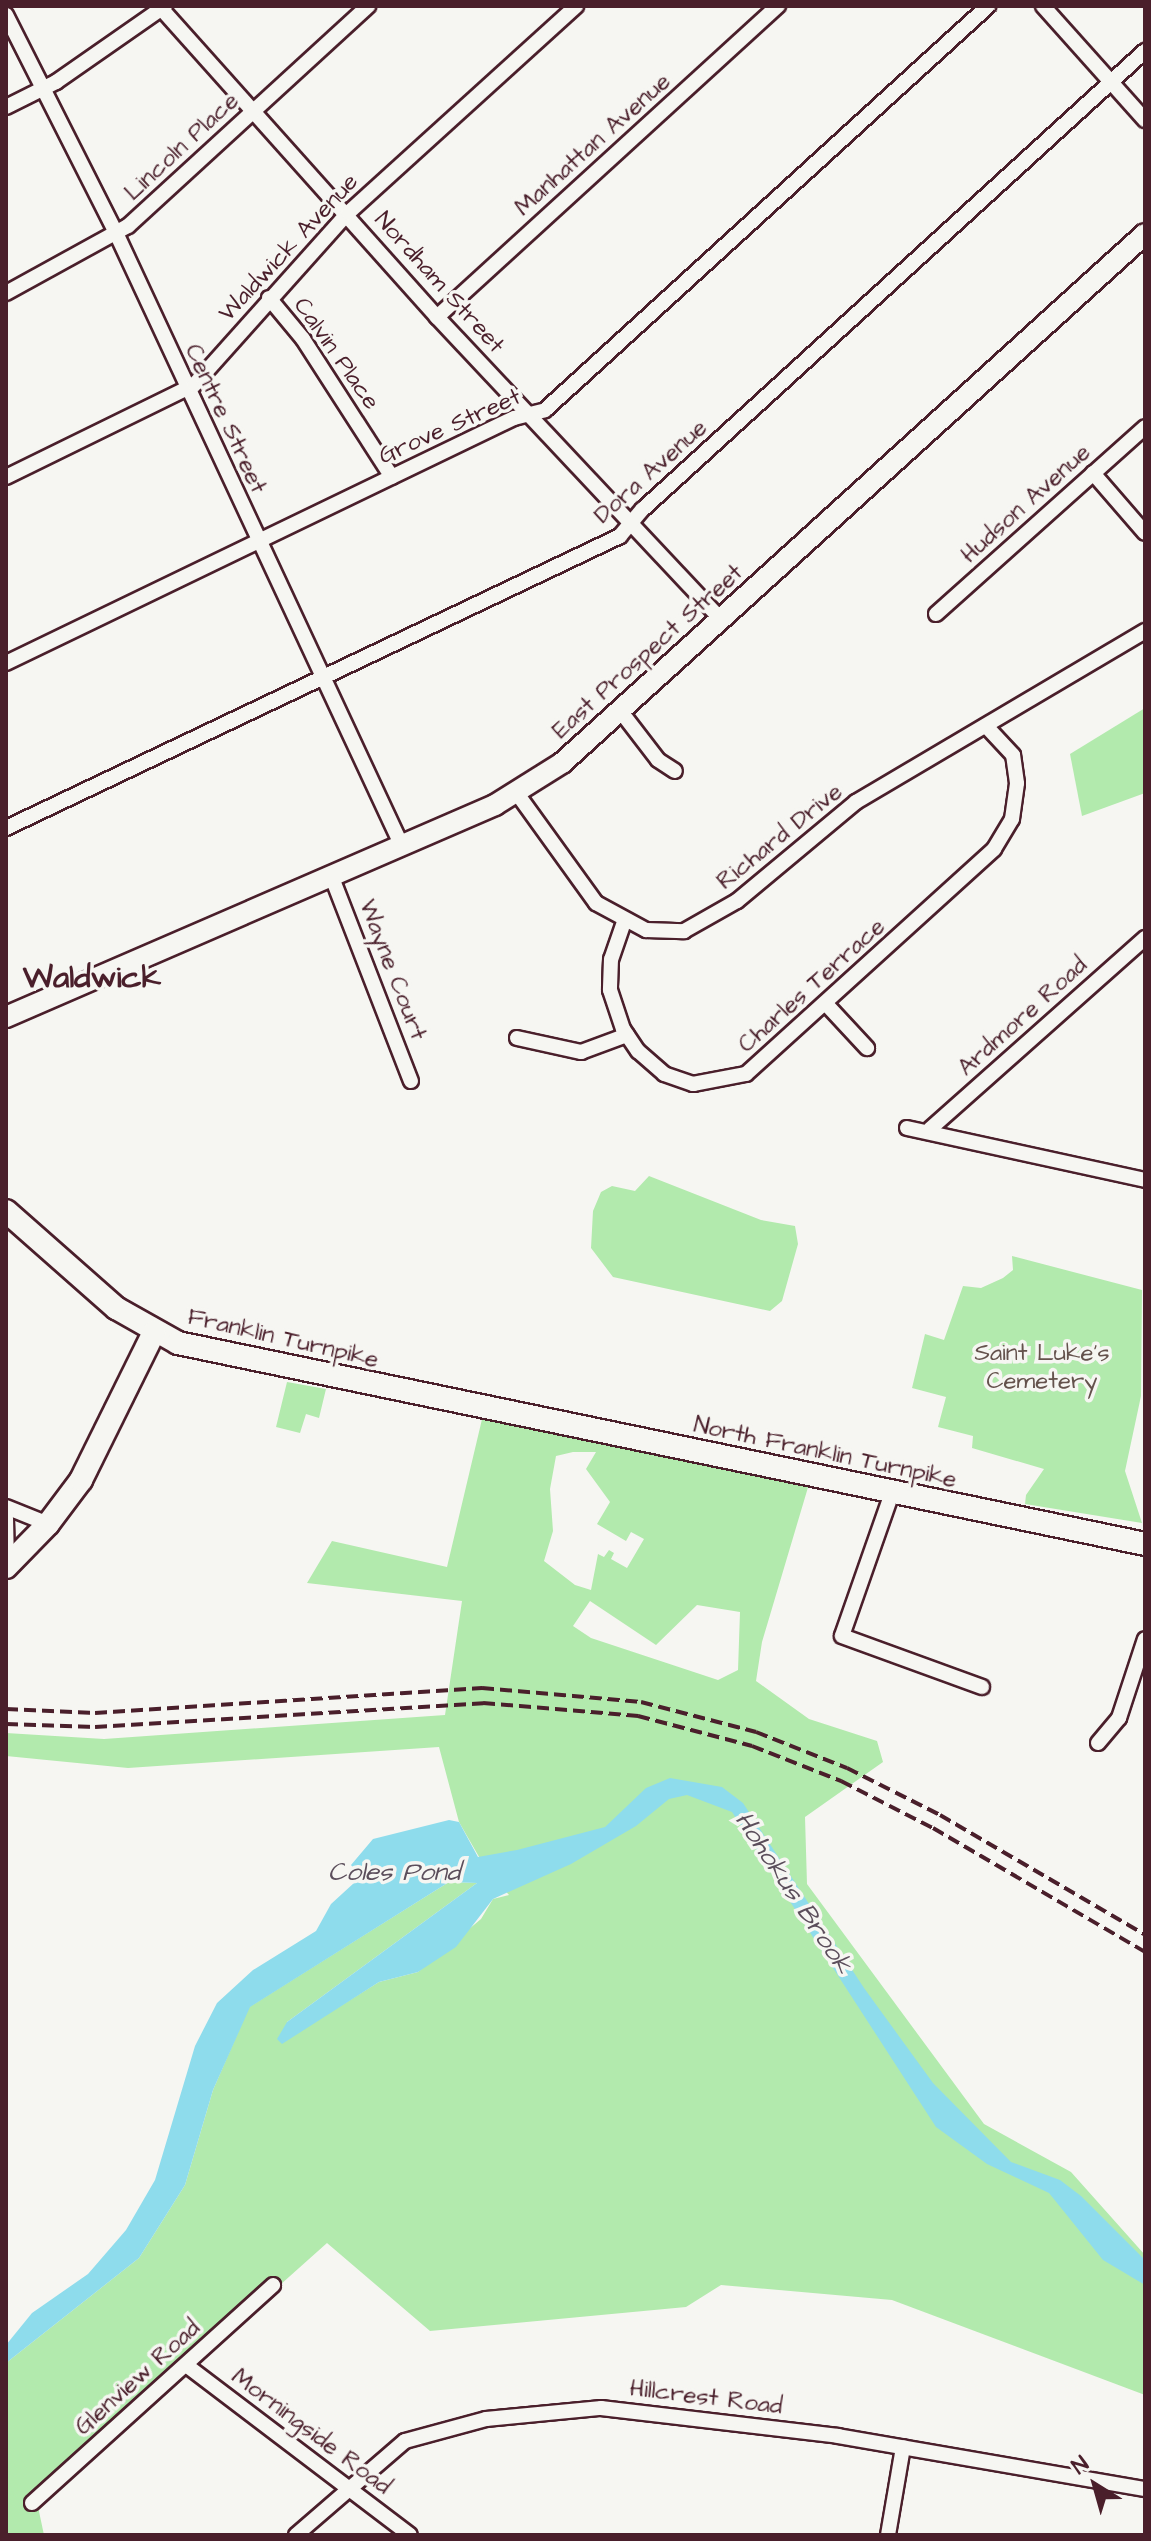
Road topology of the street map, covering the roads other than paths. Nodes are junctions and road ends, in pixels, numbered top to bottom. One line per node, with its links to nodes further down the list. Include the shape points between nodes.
1 (368, 6): 12 (street, Lincoln Place)
2 (576, 6): 14 (street, Waldwick Avenue)
3 (778, 6): 19 (street, Manhattan Avenue)
4 (988, 6): 21 (street, Grove Street, via 545,410)
5 (1043, 6): 9 (street)
6 (162, 7): 10 (street); 12 (street, Nordham Street)
7 (6, 15): 10 (street, Centre Street)
8 (1145, 51): 9 (street, Dora Avenue)
9 (1111, 82): 13 (street); 26 (street, Dora Avenue)
10 (41, 90): 11 (street); 16 (street, Centre Street)
11 (6, 107)
12 (254, 110): 14 (street, Nordham Street); 16 (street, Lincoln Place)
13 (1145, 120)
14 (348, 213): 18 (street, Waldwick Avenue); 19 (street, Nordham Street)
15 (1145, 234): 30 (street, East Prospect Street)
16 (117, 235): 17 (street, Lincoln Place); 20 (street, Centre Street)
17 (6, 293)
18 (269, 298): 20 (street, Waldwick Avenue); 25 (street, Calvin Place, via 303,339)
19 (437, 317): 21 (street, Nordham Street)
20 (186, 390): 24 (street, Waldwick Avenue); 28 (street, Centre Street)
21 (528, 415): 25 (street, Grove Street); 26 (street, Nordham Street)
22 (1145, 427): 23 (street, Hudson Avenue)
23 (1093, 473): 27 (street); 29 (street, Hudson Avenue)
24 (6, 477)
25 (392, 477): 28 (street, Grove Street)
26 (631, 524): 30 (street, Nordham Street); 33 (street, Dora Avenue, via 620,536)
27 (1145, 533)
28 (259, 541): 32 (street, Grove Street); 33 (street, Centre Street)
29 (936, 614)
30 (722, 621): 34 (street, East Prospect Street)
31 (1145, 631): 35 (street, Richard Drive)
32 (6, 663)
33 (325, 679): 38 (street, Dora Avenue); 39 (street, Centre Street)
34 (622, 713): 36 (street, via 658,760); 37 (street, East Prospect Street, via 562,763)
35 (986, 726): 41 (street, Richard Drive, via 856,802 704,923 666,932); 43 (street, Charles Terrace, via 1006,744 1016,770 1017,797 1005,832 994,849)
36 (675, 771)
37 (516, 792): 39 (street, East Prospect Street); 41 (street, Richard Drive, via 579,884)
38 (6, 828)
39 (401, 844): 40 (street, East Prospect Street)
40 (331, 875): 44 (street, East Prospect Street); 48 (street, Wayne Court)
41 (624, 922): 45 (street, Charles Terrace, via 608,975)
42 (1145, 938): 50 (street, Ardmore Road)
43 (827, 1005): 45 (street, Charles Terrace, via 746,1074 709,1084 664,1074); 47 (street)
44 (6, 1017)
45 (627, 1035): 46 (street, via 581,1052)
46 (517, 1038)
47 (867, 1048)
48 (411, 1081)
49 (907, 1128): 50 (street)
50 (930, 1129): 51 (street)
51 (1145, 1180)
52 (6, 1211): 53 (main road, Franklin Turnpike, via 116,1308)
53 (154, 1332): 54 (main road, Franklin Turnpike, via 178,1343); 58 (main road, via 90,1465)
54 (495, 1412): 55 (main road, North Franklin Turnpike)
55 (892, 1493): 59 (main road, North Franklin Turnpike); 62 (street, via 842,1636)
56 (6, 1507): 58 (street)
57 (6, 1518): 60 (street)
58 (48, 1524): 60 (main road)
59 (1145, 1544)
60 (6, 1566)
61 (1145, 1639): 63 (street, via 1119,1718)
62 (982, 1687)
63 (1098, 1743)
64 (273, 2285): 65 (street, Glenview Road)
65 (186, 2365): 67 (street, Morningside Road); 69 (street, Glenview Road)
66 (903, 2447): 67 (street, Hillcrest Road, via 601,2408 441,2427 405,2441); 68 (street, Hillcrest Road); 72 (street)
67 (347, 2487): 70 (street, Hillcrest Road); 71 (street, Morningside Road)
68 (1145, 2489)
69 (32, 2503)
70 (296, 2535)
71 (410, 2535)
72 (888, 2535)

